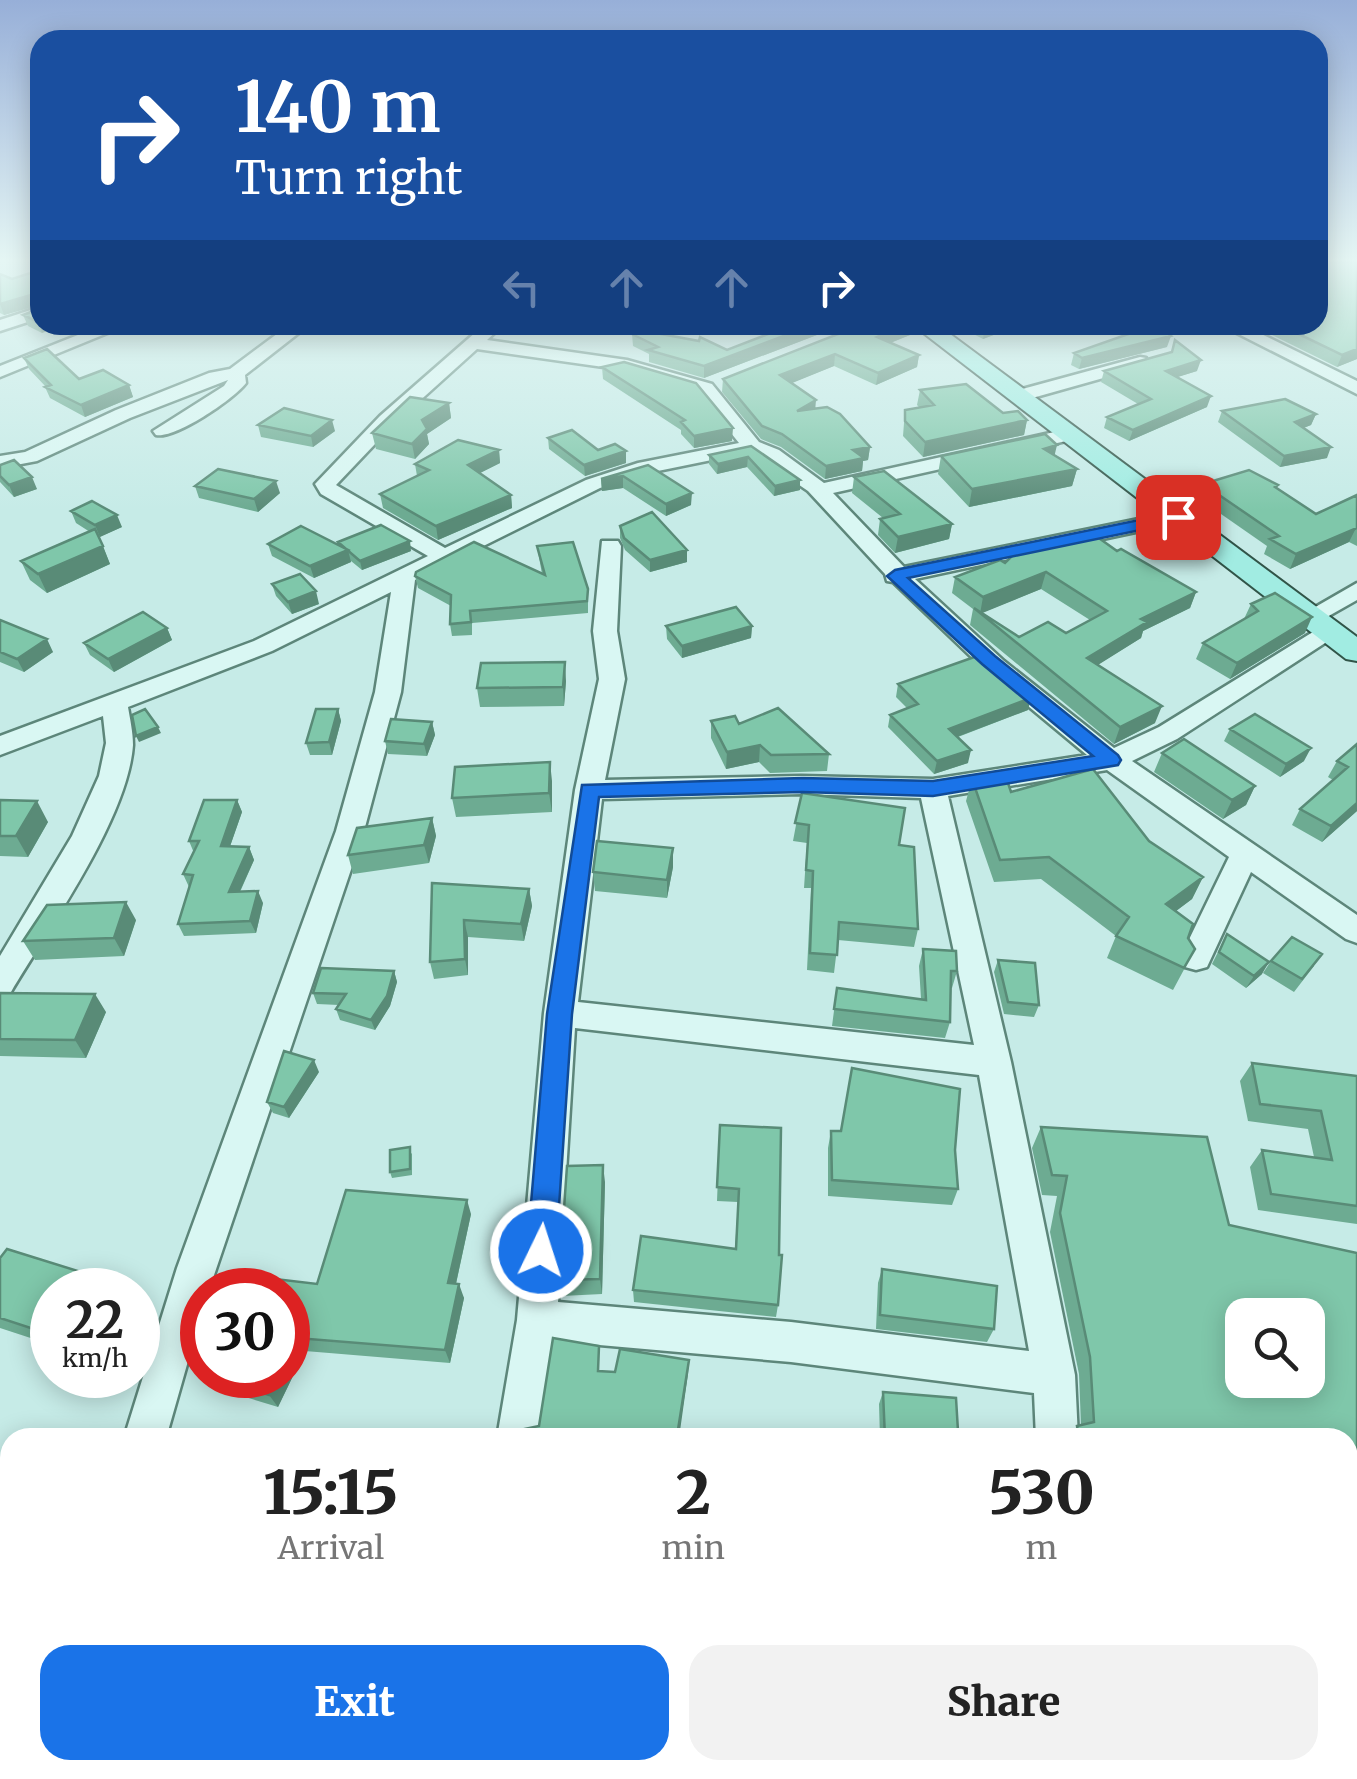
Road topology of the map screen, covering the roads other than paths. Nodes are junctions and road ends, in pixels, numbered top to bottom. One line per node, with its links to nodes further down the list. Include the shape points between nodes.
1 (68, 345): 9 (street)
2 (274, 345): 10 (street)
3 (475, 345): 21 (street, via 325,484)
4 (484, 345): 16 (street, via 627,364 713,385)
5 (951, 345): 13 (main road)
6 (1270, 345): 11 (street)
7 (1162, 356): 13 (street)
8 (1357, 365): 11 (street)
9 (0, 372)
10 (236, 373): 14 (street, via 231,390); 17 (street, via 142,406 30,458)
11 (1335, 377): 12 (street)
12 (1357, 388)
13 (1018, 396): 15 (main road)
14 (163, 431)
15 (1068, 435): 18 (street); 19 (main road)
16 (752, 446): 18 (street); 21 (street, via 594,484)
17 (0, 462)
18 (816, 488): 22 (street)
19 (1178, 517): 22 (street); 25 (main road)
20 (610, 546): 31 (street, via 605,631 612,679)
21 (446, 557): 23 (street)
22 (895, 576): 29 (street)
23 (404, 579): 27 (street, via 263,646); 40 (street, via 388,692 350,830 196,1268)
24 (1357, 590): 25 (street)
25 (1320, 625): 26 (main road); 29 (street, via 1168,734)
26 (1357, 652)
27 (114, 702): 28 (street); 35 (street, via 120,745 114,772)
28 (0, 746)
29 (1110, 760): 30 (street); 32 (street)
30 (933, 788): 31 (street); 37 (street)
31 (589, 790): 36 (street)
32 (1246, 852): 33 (street); 34 (street)
33 (1357, 931)
34 (1196, 958)
35 (0, 983)
36 (560, 1014): 37 (street); 38 (street)
37 (994, 1062): 39 (street)
38 (536, 1320): 39 (street, via 791,1342); 41 (street)
39 (1054, 1375): 42 (street)
40 (148, 1428)
41 (520, 1428)
42 (1057, 1428)

